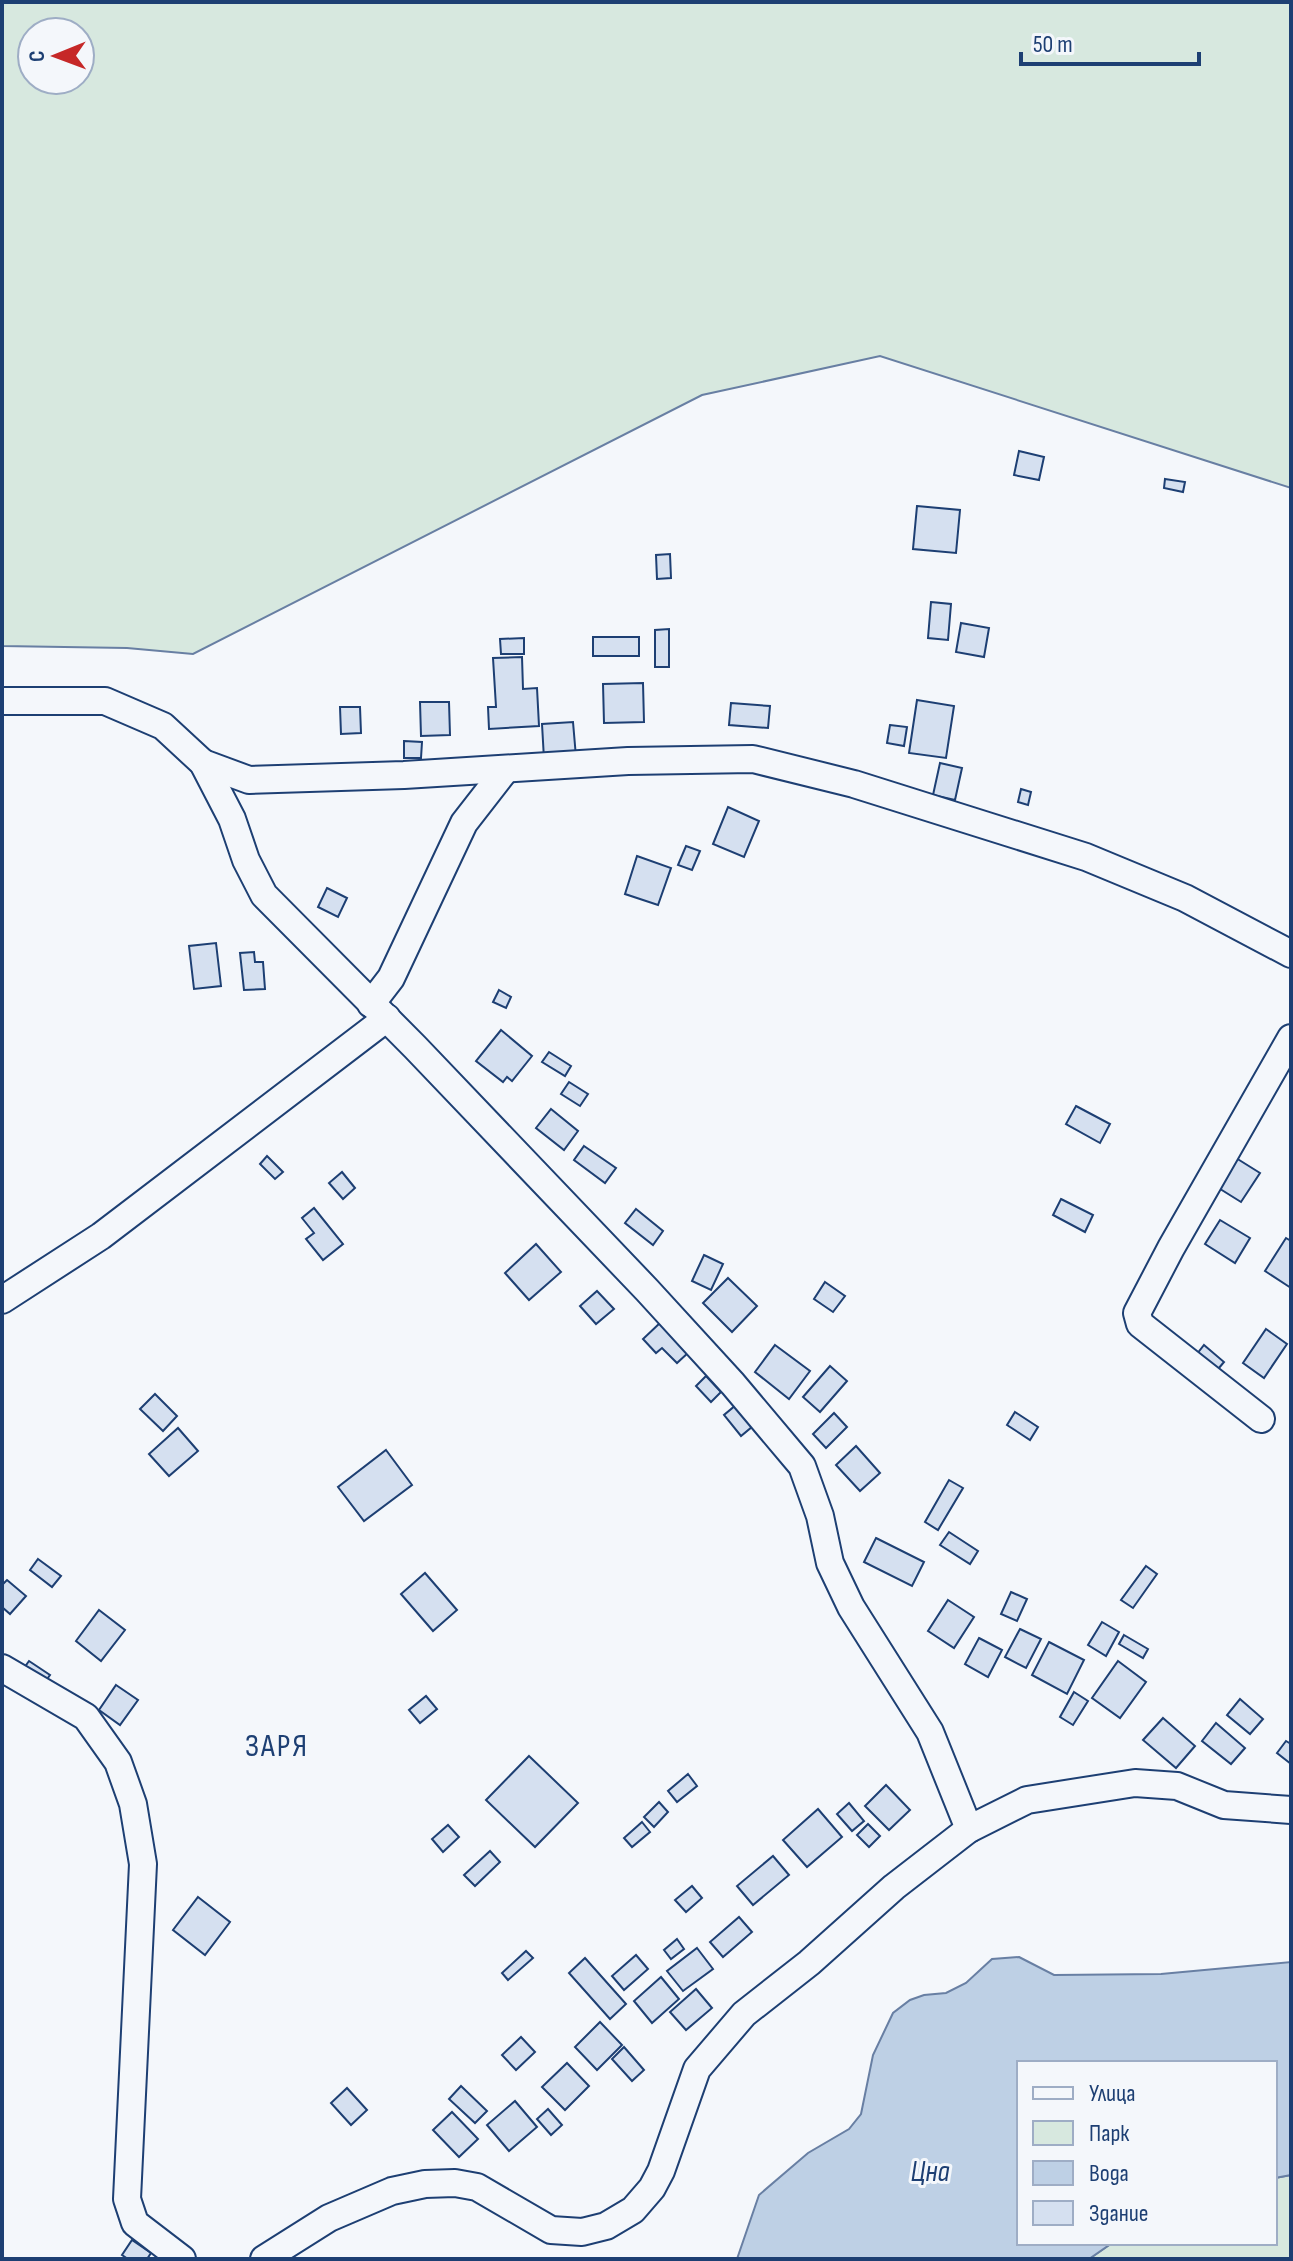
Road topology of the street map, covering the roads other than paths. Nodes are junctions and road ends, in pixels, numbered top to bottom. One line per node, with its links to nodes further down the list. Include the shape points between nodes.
1 (2, 701): 2 (street, via 105,701 163,726)
2 (203, 763): 3 (street, via 249,780); 5 (street, via 264,895)
3 (506, 769): 4 (street, via 753,759 854,784 1086,857 1185,898); 5 (street, via 464,823)
4 (1291, 954)
5 (379, 1011): 7 (street, via 101,1236); 11 (street, via 647,1290 802,1466 830,1563 851,1607 930,1732)
6 (1291, 1038): 8 (street, via 1137,1313 1140,1324)
7 (2, 1300)
8 (1261, 1419)
9 (2, 1668): 12 (street, via 86,1717 118,1762 133,1804 143,1864 127,2199 135,2223)
10 (1291, 1810): 11 (street, via 1224,1805 1177,1786 1135,1783 1027,1800)
11 (969, 1829): 13 (street, via 744,2014 697,2069 661,2171 633,2210 582,2232 551,2230 477,2187 425,2184 392,2191 329,2218)
12 (182, 2259)
13 (264, 2259)

